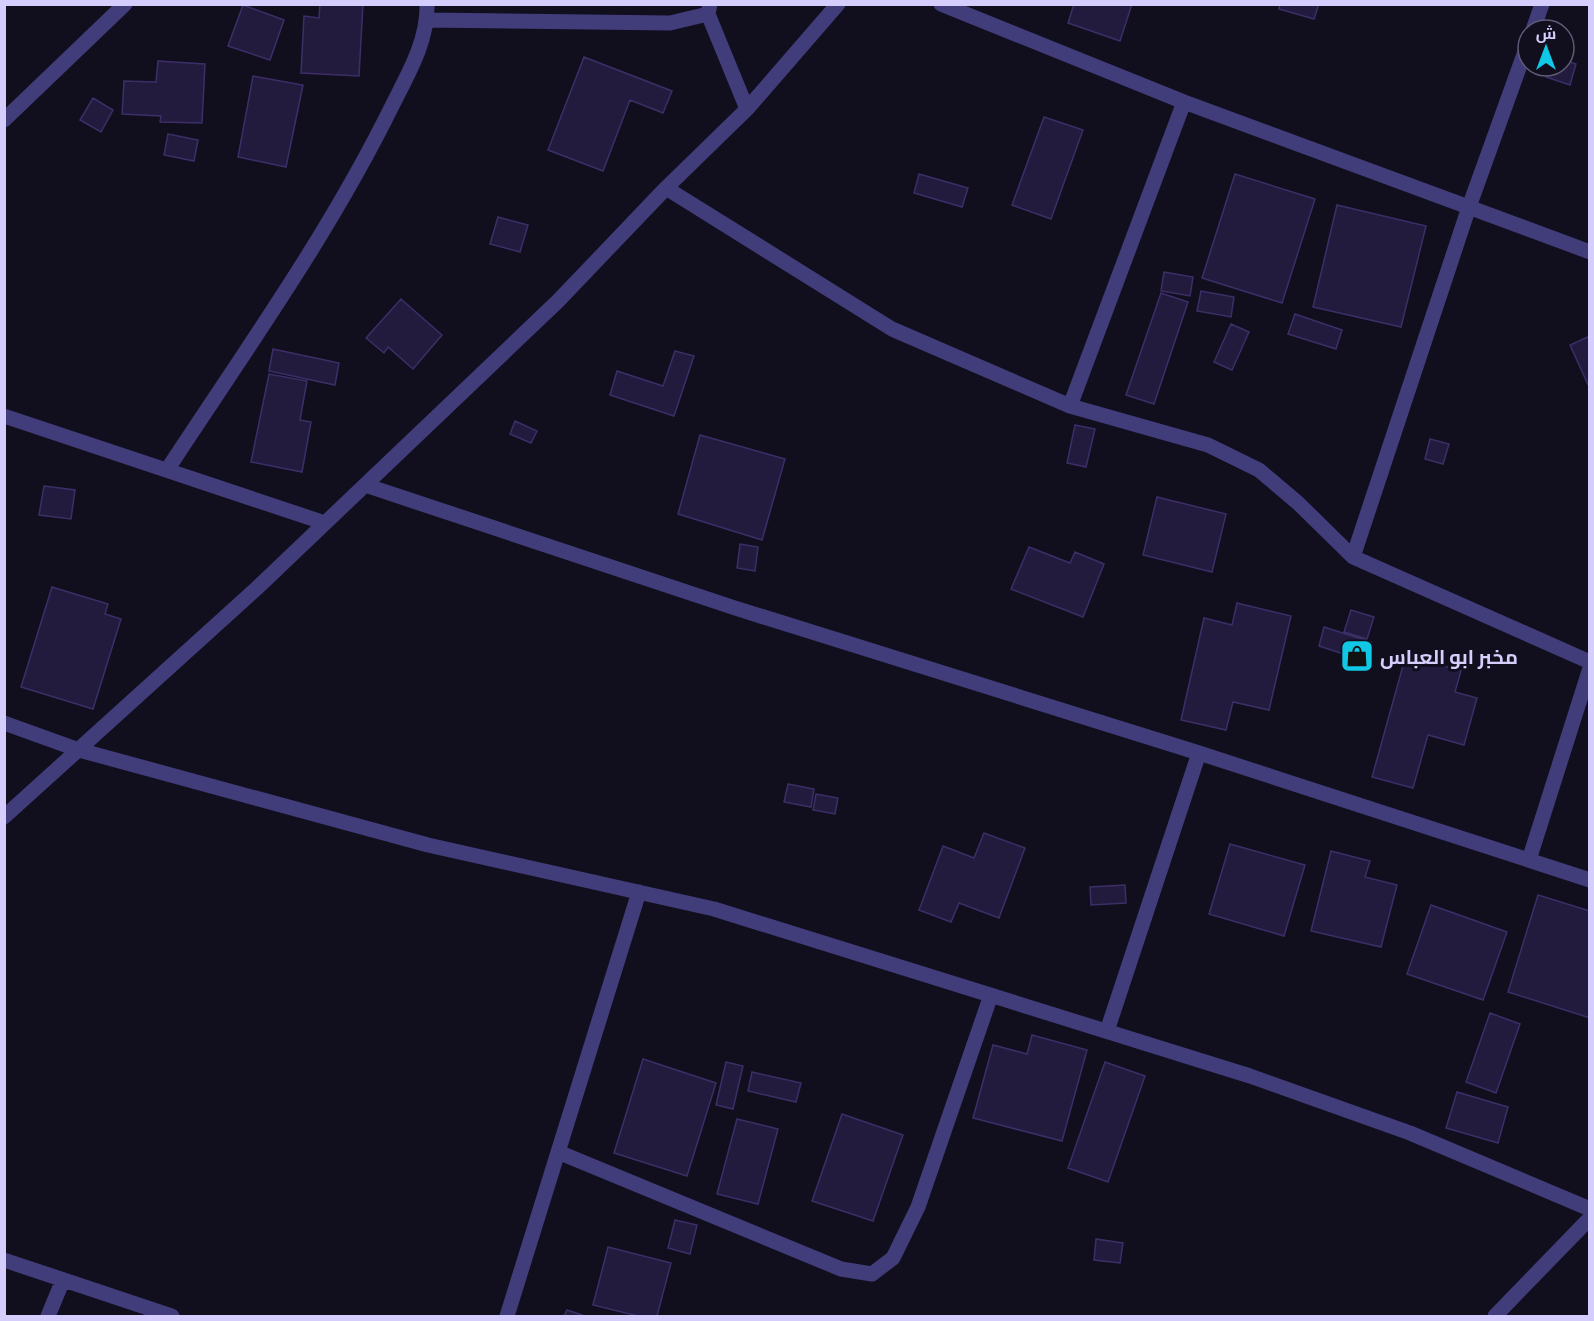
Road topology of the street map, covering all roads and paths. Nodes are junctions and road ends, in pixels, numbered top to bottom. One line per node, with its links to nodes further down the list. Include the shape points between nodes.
1 (125, 4): 9 (street)
2 (838, 4): 8 (street)
3 (941, 4): 7 (street)
4 (709, 9): 5 (street, via 670,23); 8 (street)
5 (427, 12): 15 (street, via 418,52 335,213)
6 (1516, 76): 11 (street)
7 (1184, 102): 11 (street); 13 (street)
8 (747, 109): 10 (street)
9 (4, 120)
10 (666, 188): 13 (street, via 892,329); 16 (street, via 558,301)
11 (1469, 207): 12 (street); 18 (street)
12 (1590, 252)
13 (1070, 406): 18 (street, via 1208,445 1259,470)
14 (4, 416): 15 (street)
15 (167, 470): 17 (street)
16 (365, 485): 17 (street); 23 (street, via 735,608)
17 (325, 523): 22 (street)
18 (1353, 557): 19 (street)
19 (1590, 662)
20 (1590, 668): 25 (street)
21 (4, 723): 22 (street)
22 (79, 750): 24 (street); 27 (street, via 428,845)
23 (1199, 753): 25 (street); 29 (street)
24 (4, 818)
25 (1529, 860): 26 (street)
26 (1590, 880)
27 (639, 892): 28 (street, via 714,909); 30 (street)
28 (991, 995): 29 (street); 30 (street, via 918,1207 893,1258 872,1274 841,1269)
29 (1107, 1031): 31 (street, via 1410,1133)
30 (558, 1152): 37 (street)
31 (1590, 1209)
32 (1590, 1218): 38 (street)
33 (4, 1260): 34 (street)
34 (63, 1280): 35 (street); 36 (street)
35 (48, 1317)
36 (172, 1317)
37 (507, 1317)
38 (1495, 1317)

